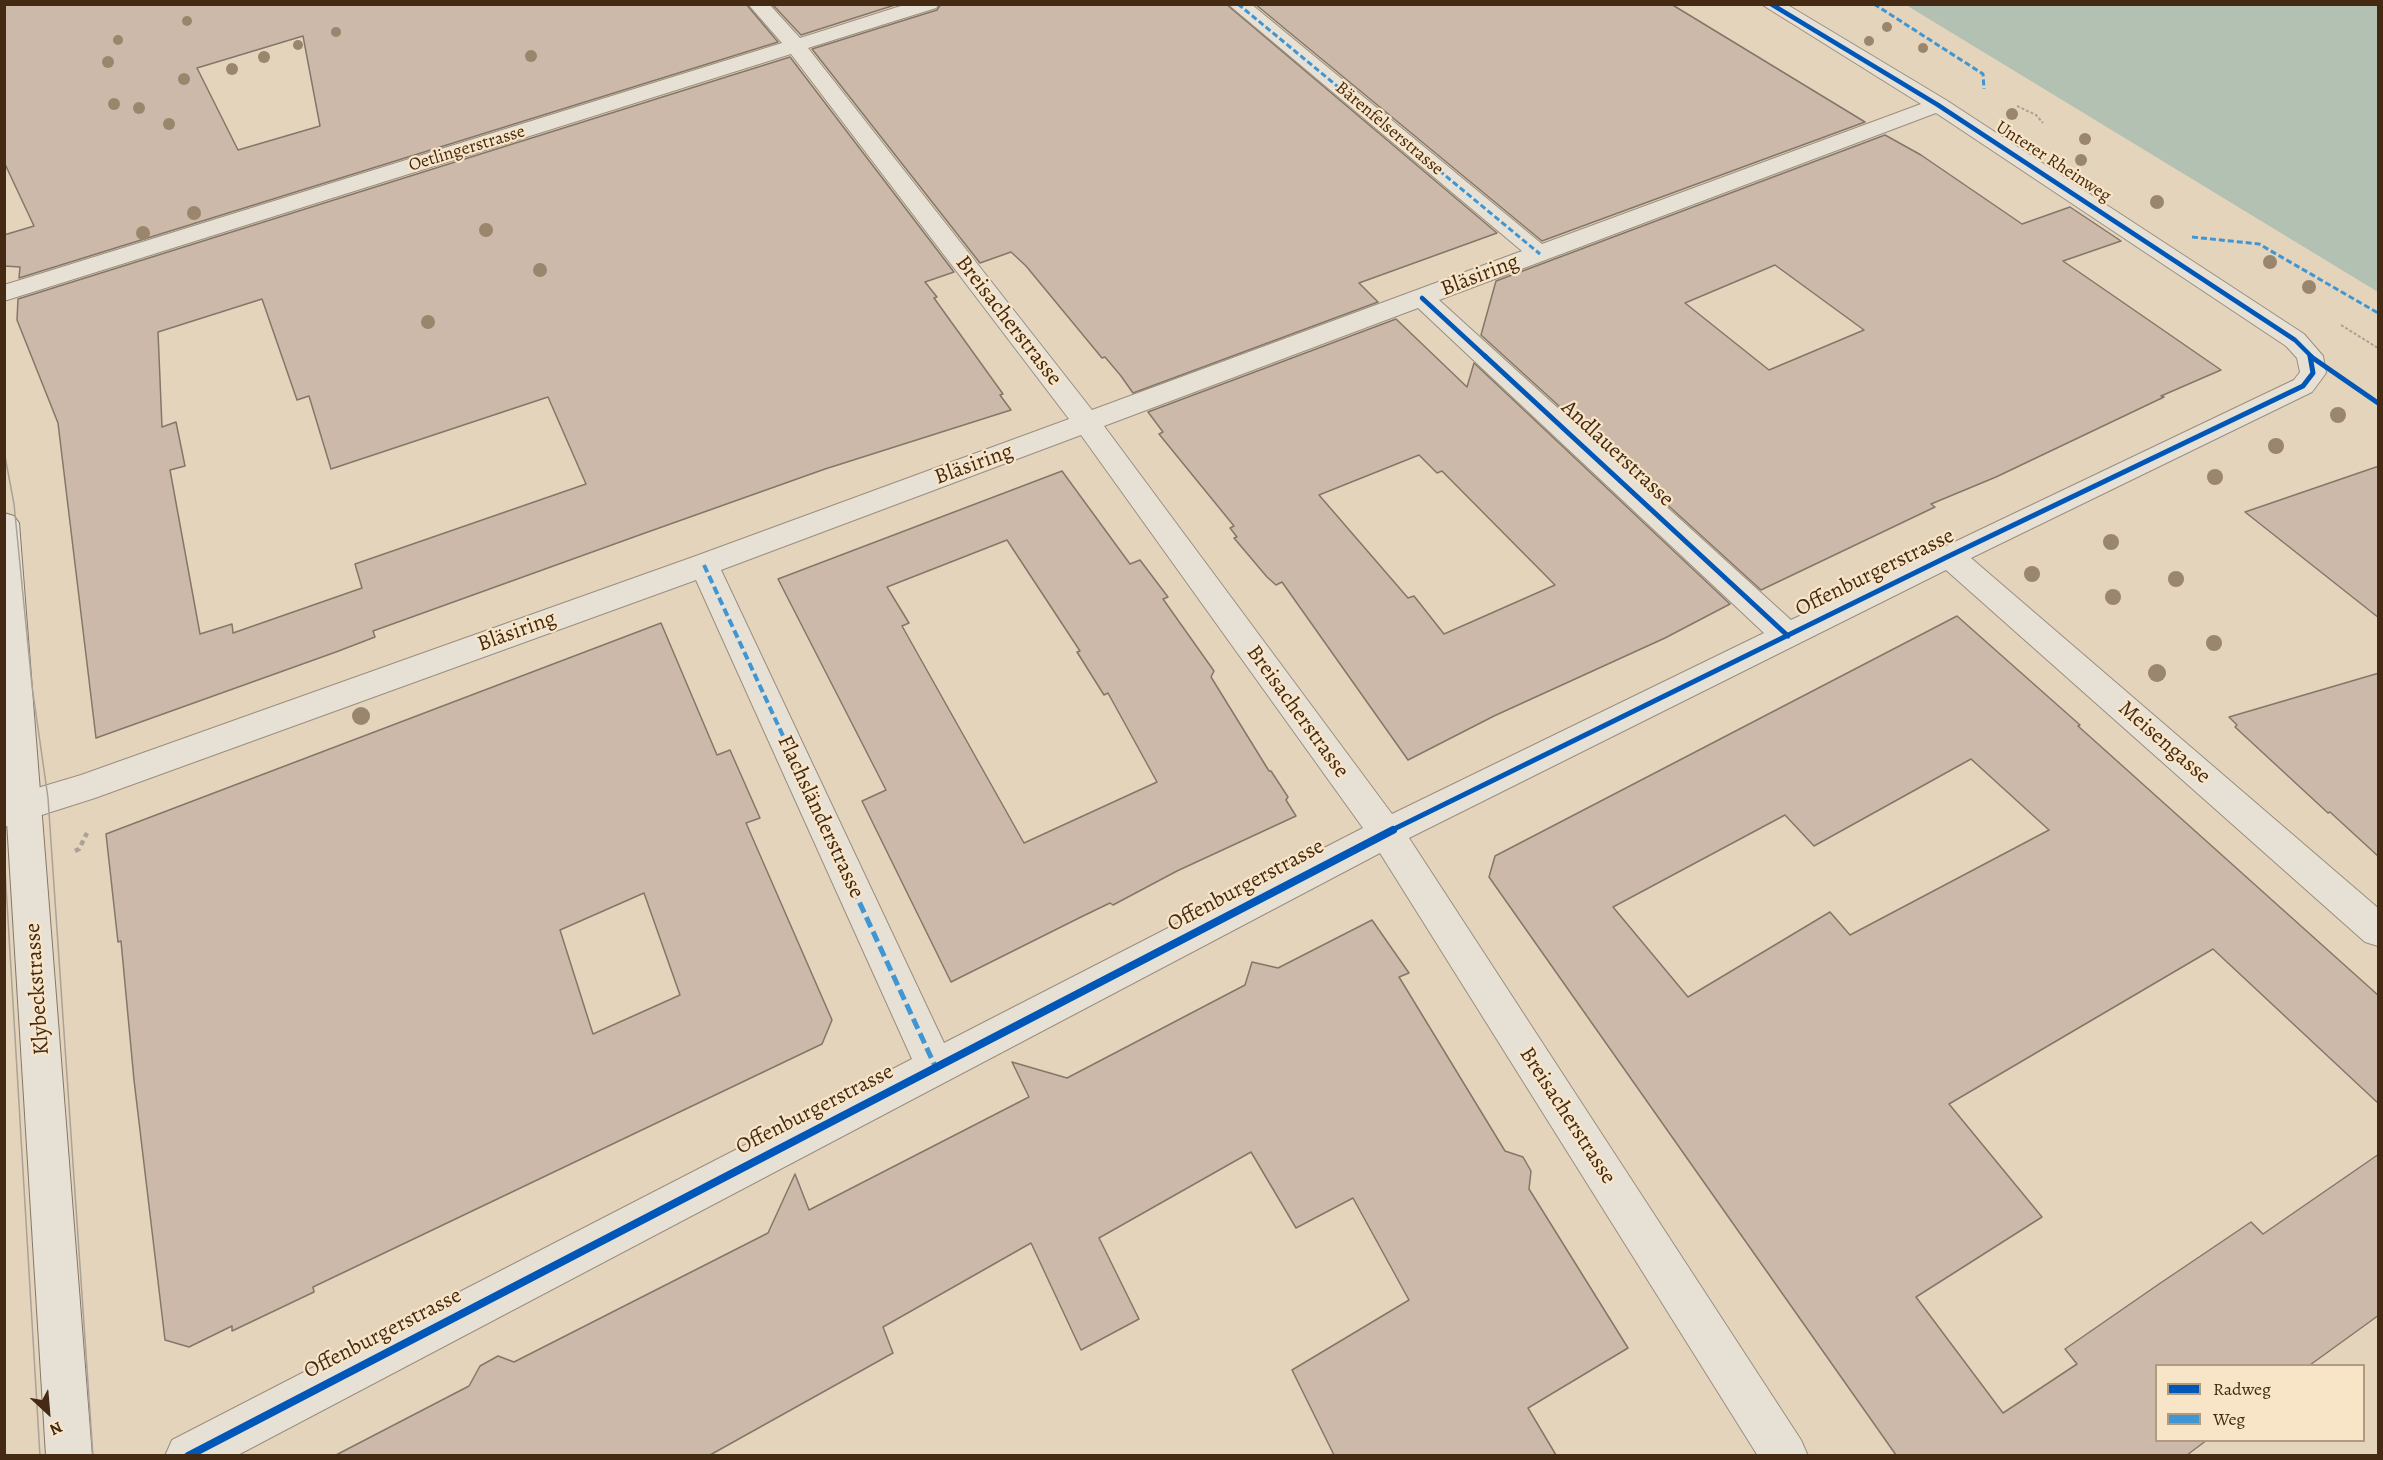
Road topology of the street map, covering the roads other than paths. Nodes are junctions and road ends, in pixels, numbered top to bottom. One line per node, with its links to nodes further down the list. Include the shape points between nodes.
1 (758, 4): 5 (street, Breisacherstrasse)
2 (928, 4): 5 (street, Oetlingerstrasse)
3 (1238, 4): 7 (street, Bärenfelserstrasse)
4 (1772, 4): 6 (street, Unterer Rheinweg)
5 (796, 46): 8 (street, Oetlingerstrasse); 11 (street, Breisacherstrasse)
6 (1938, 105): 7 (street, Bläsiring); 10 (street, Unterer Rheinweg, via 2295,340)
7 (1540, 254): 9 (street, Bläsiring)
8 (4, 293)
9 (1422, 298): 11 (street, Bläsiring); 15 (street, Andlauerstrasse)
10 (2310, 356): 13 (street, Offenburgerstrasse, via 2313,373 2303,386)
11 (1087, 423): 14 (street, Bläsiring); 17 (street, Breisacherstrasse)
12 (4, 523): 16 (street, Klybeckstrasse)
13 (1949, 556): 15 (street, Offenburgerstrasse); 18 (street, Meisengasse)
14 (704, 566): 16 (street, Bläsiring); 19 (street, Flachsländerstrasse)
15 (1788, 636): 17 (street, Offenburgerstrasse)
16 (14, 810): 20 (street, Klybeckstrasse)
17 (1386, 833): 19 (street, Offenburgerstrasse); 22 (street, Breisacherstrasse)
18 (2379, 930)
19 (936, 1068): 21 (street, Offenburgerstrasse)
20 (69, 1455)
21 (188, 1455)
22 (1785, 1455)

